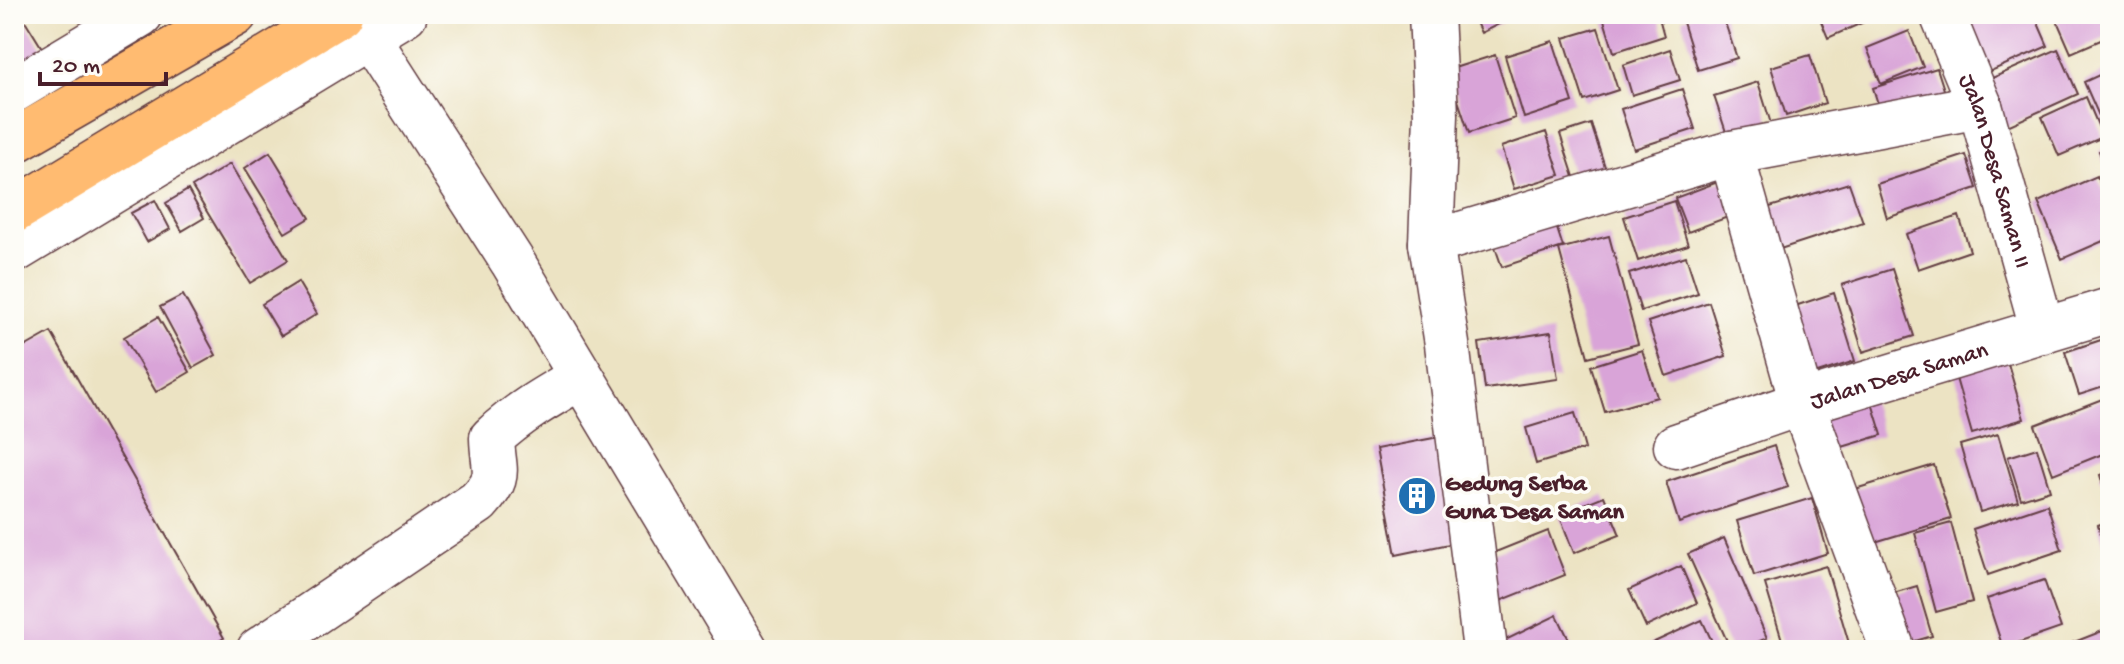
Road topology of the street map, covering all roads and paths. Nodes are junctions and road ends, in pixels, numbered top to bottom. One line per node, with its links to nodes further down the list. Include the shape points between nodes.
1 (141, 14): 7 (street)
2 (235, 14): 9 (highway)
3 (405, 14): 6 (street)
4 (1431, 14): 12 (street, via 1436,115)
5 (1942, 14): 8 (street, Jalan Desa Saman II)
6 (353, 25): 11 (highway); 13 (street); 16 (street, via 512,261)
7 (14, 90)
8 (1980, 106): 10 (street); 15 (street, Jalan Desa Saman II)
9 (14, 141)
10 (1731, 153): 12 (street); 17 (street)
11 (14, 211)
12 (1431, 243): 21 (street)
13 (14, 251)
14 (2110, 310): 15 (street, Jalan Desa Saman)
15 (2043, 331): 17 (street, Jalan Desa Saman)
16 (581, 377): 19 (street, via 492,438 496,476 478,502); 20 (street)
17 (1802, 403): 18 (street); 22 (street, Jalan Desa Saman)
18 (1676, 446)
19 (259, 650)
20 (746, 650)
21 (1485, 650)
22 (1893, 650)

